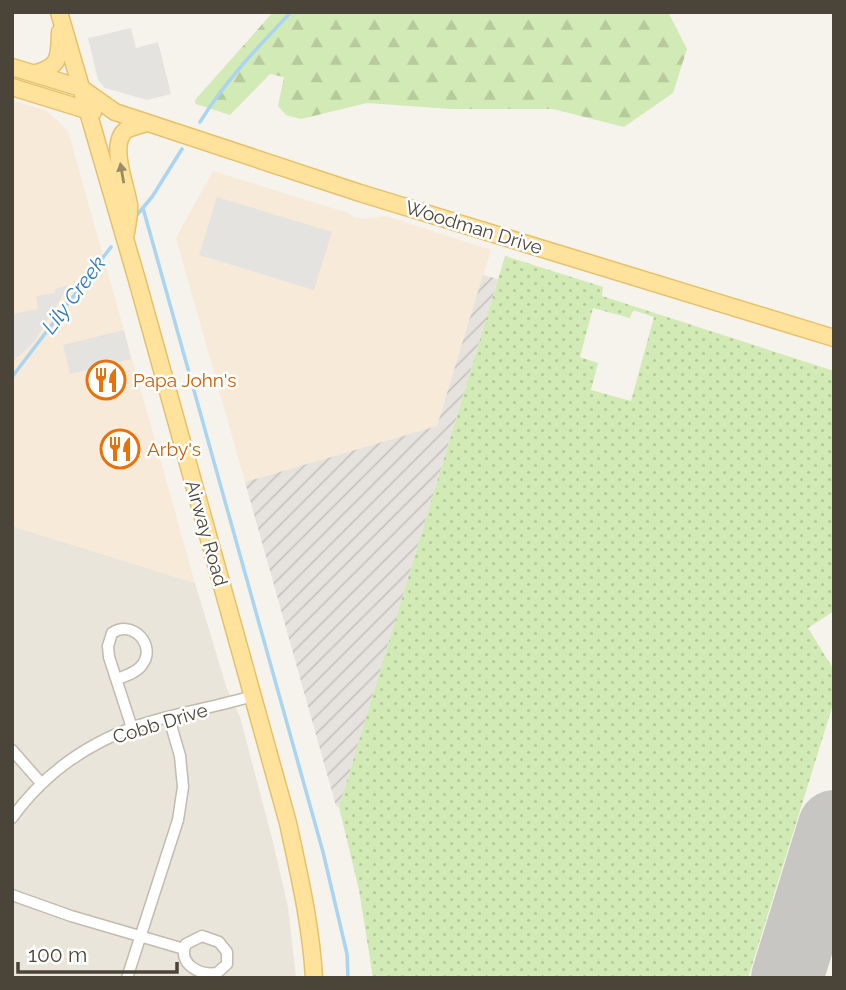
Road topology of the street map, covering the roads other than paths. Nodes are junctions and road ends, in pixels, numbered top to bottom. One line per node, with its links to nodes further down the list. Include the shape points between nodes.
1 (60, 14): 3 (main road, via 56,61); 6 (main road, Airway Road)
2 (12, 67): 3 (main road)
3 (36, 73): 6 (main road)
4 (12, 75): 6 (main road)
5 (12, 87): 6 (main road)
6 (84, 99): 7 (main road); 7 (main road); 9 (main road, Airway Road)
7 (115, 112): 8 (main road, Woodman Drive)
8 (147, 123): 9 (main road, one-way to 8, via 130,208 120,172 122,136); 10 (main road, Woodman Drive)
9 (125, 239): 12 (main road, Airway Road)
10 (834, 338)
11 (117, 679): 11 (street, via 109,657 109,638 118,629 131,629 141,638 146,658 137,670); 14 (street)
12 (252, 696): 13 (street, Cobb Drive); 22 (main road, Airway Road, via 303,891)
13 (169, 718): 14 (street, Cobb Drive); 19 (street, via 183,787 178,820)
14 (132, 728): 16 (street, Cobb Drive, via 95,744)
15 (12, 750): 16 (street)
16 (41, 783): 17 (street, Cobb Drive)
17 (12, 818)
18 (12, 895): 19 (street)
19 (141, 935): 20 (street); 21 (street)
20 (184, 949): 20 (street, via 186,962 201,972 217,973 227,964 228,952 211,938 196,937)
21 (127, 978)
22 (314, 978)

